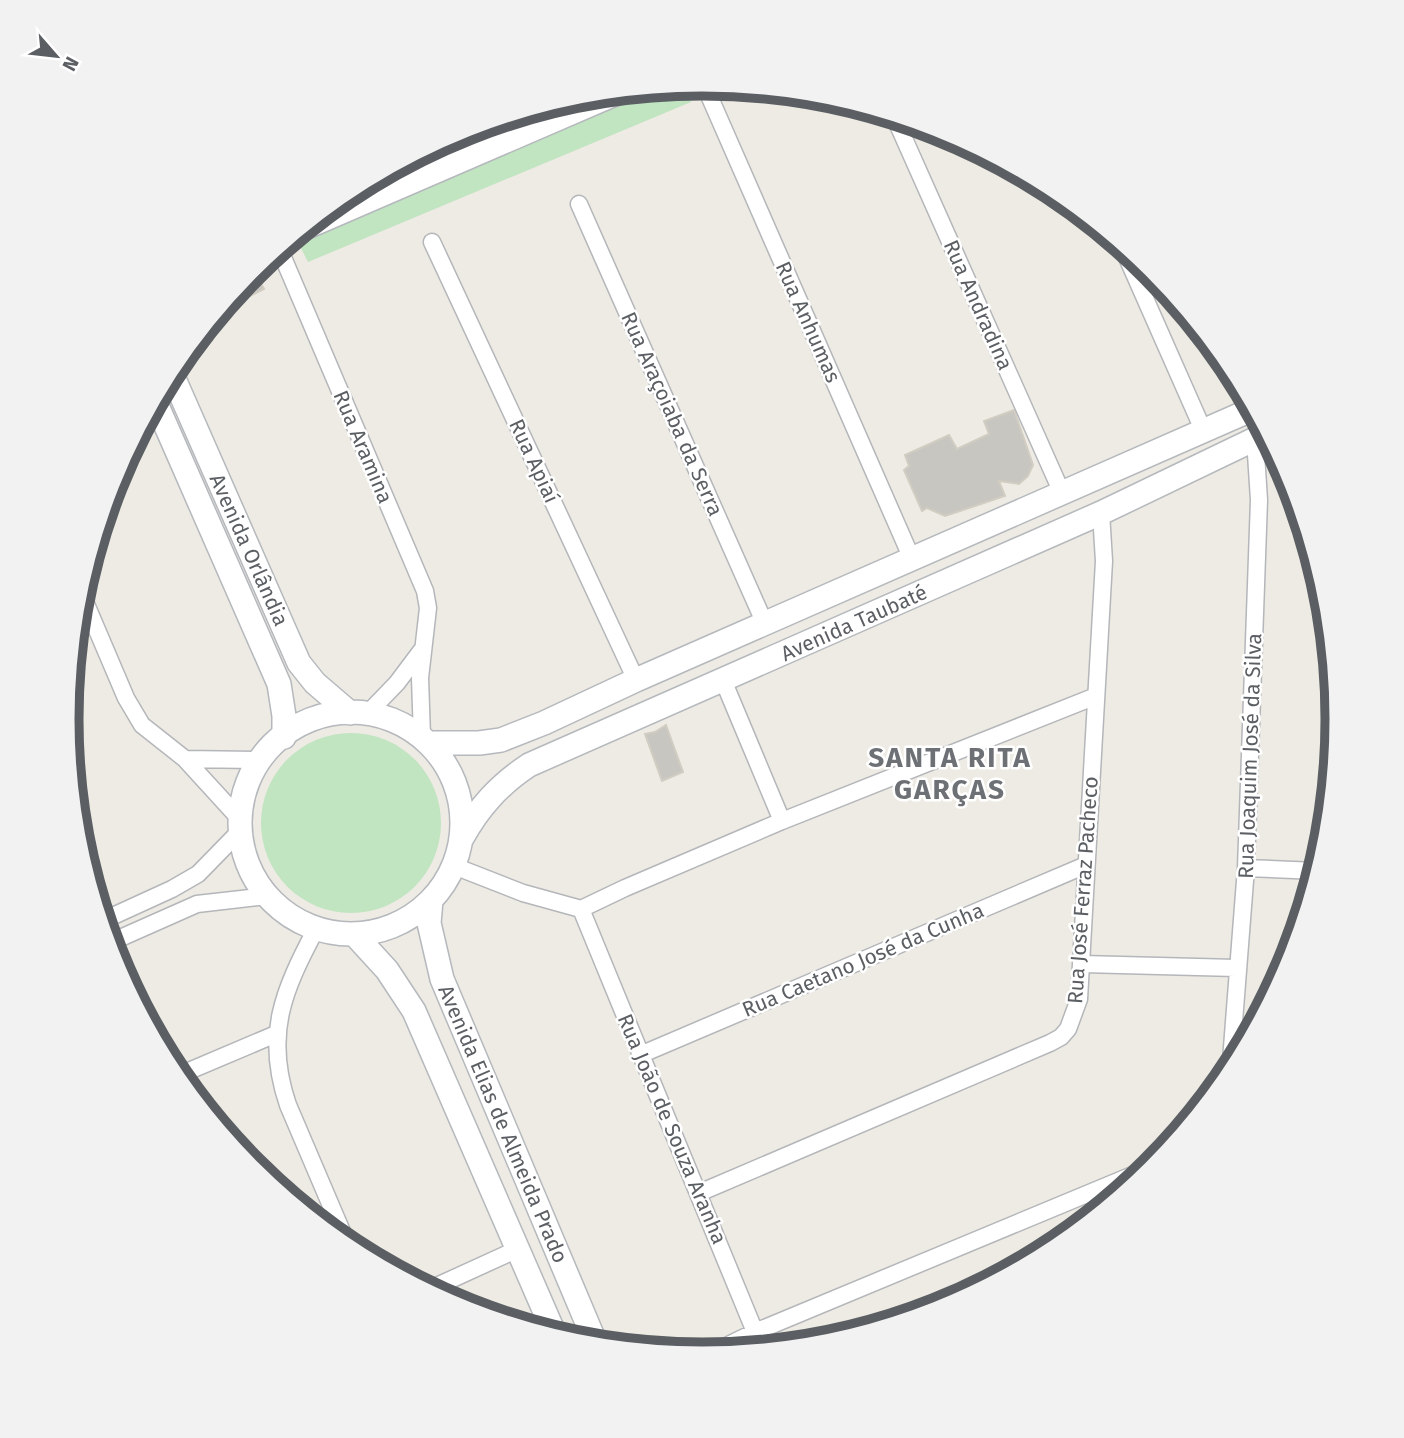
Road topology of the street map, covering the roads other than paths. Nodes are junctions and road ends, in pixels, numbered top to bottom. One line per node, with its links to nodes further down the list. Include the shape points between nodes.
1 (709, 96): 17 (street, Rua Anhumas)
2 (584, 107): 5 (street)
3 (899, 128): 15 (street, Rua Andradina)
4 (579, 204): 20 (street, Rua Araçoiaba da Serra)
5 (340, 213)
6 (432, 242): 23 (street, Rua Apiaí)
7 (283, 257): 22 (street, Rua Aramina, via 425,591 428,608)
8 (1131, 267): 12 (street)
9 (177, 385): 26 (street, Avenida Orlândia, via 299,663 315,683)
10 (160, 412): 27 (street, Avenida Orlândia, via 279,684)
11 (1245, 412): 12 (street, Avenida Taubaté)
12 (1204, 432): 15 (street, Avenida Taubaté)
13 (1259, 439): 16 (street, Avenida Taubaté)
14 (1262, 444): 36 (street, Rua Joaquim José da Silva)
15 (1062, 493): 17 (street, Avenida Taubaté)
16 (1101, 513): 21 (street, Avenida Taubaté); 25 (street, Rua José Ferraz Pacheco, via 1104,561)
17 (912, 559): 18 (street, Avenida Taubaté)
18 (836, 594): 20 (street, Avenida Taubaté); 21 (street)
19 (89, 610): 29 (street, via 142,726)
20 (765, 624): 23 (street, Avenida Taubaté)
21 (849, 625): 24 (street, Avenida Taubaté)
22 (422, 649): 26 (street, Rua Aramina, via 397,684); 28 (street, Rua Aramina)
23 (636, 680): 28 (street, Avenida Taubaté, via 501,740)
24 (723, 680): 31 (street); 33 (street, Avenida Taubaté, via 529,765 489,797)
25 (1096, 696): 31 (street); 34 (street, Rua José Ferraz Pacheco)
26 (359, 713): 27 (street, via 313,719); 28 (street, via 394,721)
27 (284, 737): 30 (street)
28 (425, 740): 33 (street, via 452,775 461,806)
29 (185, 759): 30 (street); 32 (street)
30 (261, 761): 32 (street, via 246,790)
31 (782, 821): 40 (street)
32 (240, 823): 38 (street, via 245,856); 41 (street, via 198,874)
33 (462, 838): 35 (street)
34 (1086, 865): 45 (street, Rua José Ferraz Pacheco); 49 (street, Rua Caetano José da Cunha)
35 (454, 866): 39 (street); 40 (street)
36 (1246, 868): 37 (street); 46 (street, Rua Joaquim José da Silva)
37 (1306, 871)
38 (267, 896): 42 (street, via 291,917); 44 (street, via 197,904)
39 (431, 900): 43 (street, via 399,924); 57 (street, Avenida Elias de Almeida Prado, via 429,923 442,979)
40 (581, 909): 49 (street, Rua João de Souza Aranha)
41 (111, 917)
42 (316, 929): 43 (street); 47 (street, via 292,974)
43 (354, 934): 54 (street, Avenida Elias de Almeida Prado, via 387,970 414,1011)
44 (119, 939)
45 (1082, 964): 46 (street); 52 (street, Rua José Ferraz Pacheco, via 1073,1020 1061,1037)
46 (1236, 968): 48 (street, Rua Joaquim José da Silva)
47 (276, 1034): 50 (street); 53 (street, via 284,1095)
48 (1231, 1047)
49 (640, 1055): 52 (street, Rua João de Souza Aranha)
50 (188, 1071)
51 (1122, 1179): 58 (street)
52 (699, 1193): 58 (street, Rua João de Souza Aranha)
53 (339, 1225)
54 (518, 1249): 55 (street); 56 (street, Avenida Elias de Almeida Prado)
55 (440, 1284)
56 (550, 1323)
57 (591, 1332)
58 (755, 1332): 59 (street, Rua João de Souza Aranha); 60 (street)
59 (758, 1339)
60 (736, 1341)

